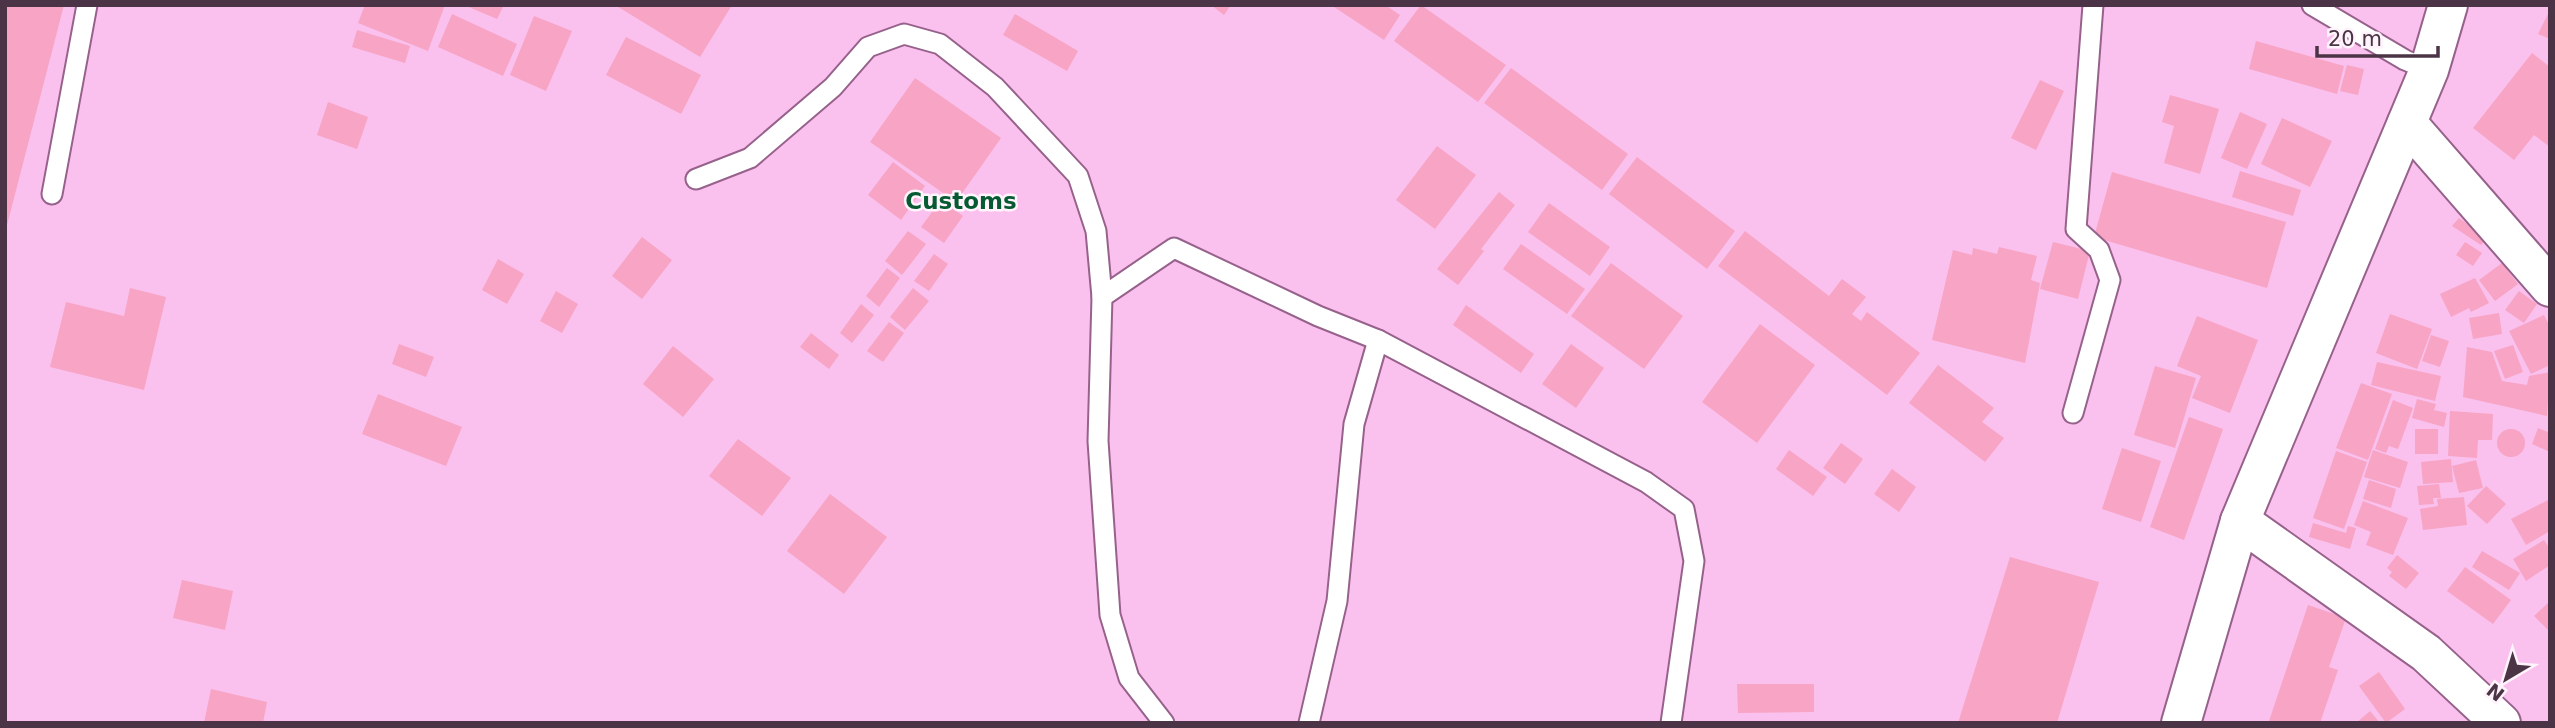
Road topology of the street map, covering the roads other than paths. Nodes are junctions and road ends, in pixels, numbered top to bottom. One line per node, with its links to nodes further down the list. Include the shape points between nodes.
1 (87, 5): 8 (lane)
2 (2093, 5): 12 (lane, via 2076,229 2099,250 2110,280)
3 (2312, 5): 5 (lane)
4 (2448, 5): 5 (street)
5 (2429, 70): 6 (street)
6 (2407, 123): 9 (street); 13 (street)
7 (696, 179): 10 (lane, via 750,158 833,88 868,47 904,33 940,44 995,87 1078,176 1096,231)
8 (52, 194)
9 (2550, 287)
10 (1102, 297): 11 (lane, via 1174,248); 14 (lane, via 1098,441 1110,615 1129,678)
11 (1378, 340): 15 (lane, via 1354,424 1337,601); 16 (lane, via 1646,482 1684,509 1694,561)
12 (2073, 413)
13 (2240, 521): 17 (street); 18 (street, via 2426,653)
14 (1164, 723)
15 (1309, 723)
16 (1671, 723)
17 (2181, 723)
18 (2501, 723)

